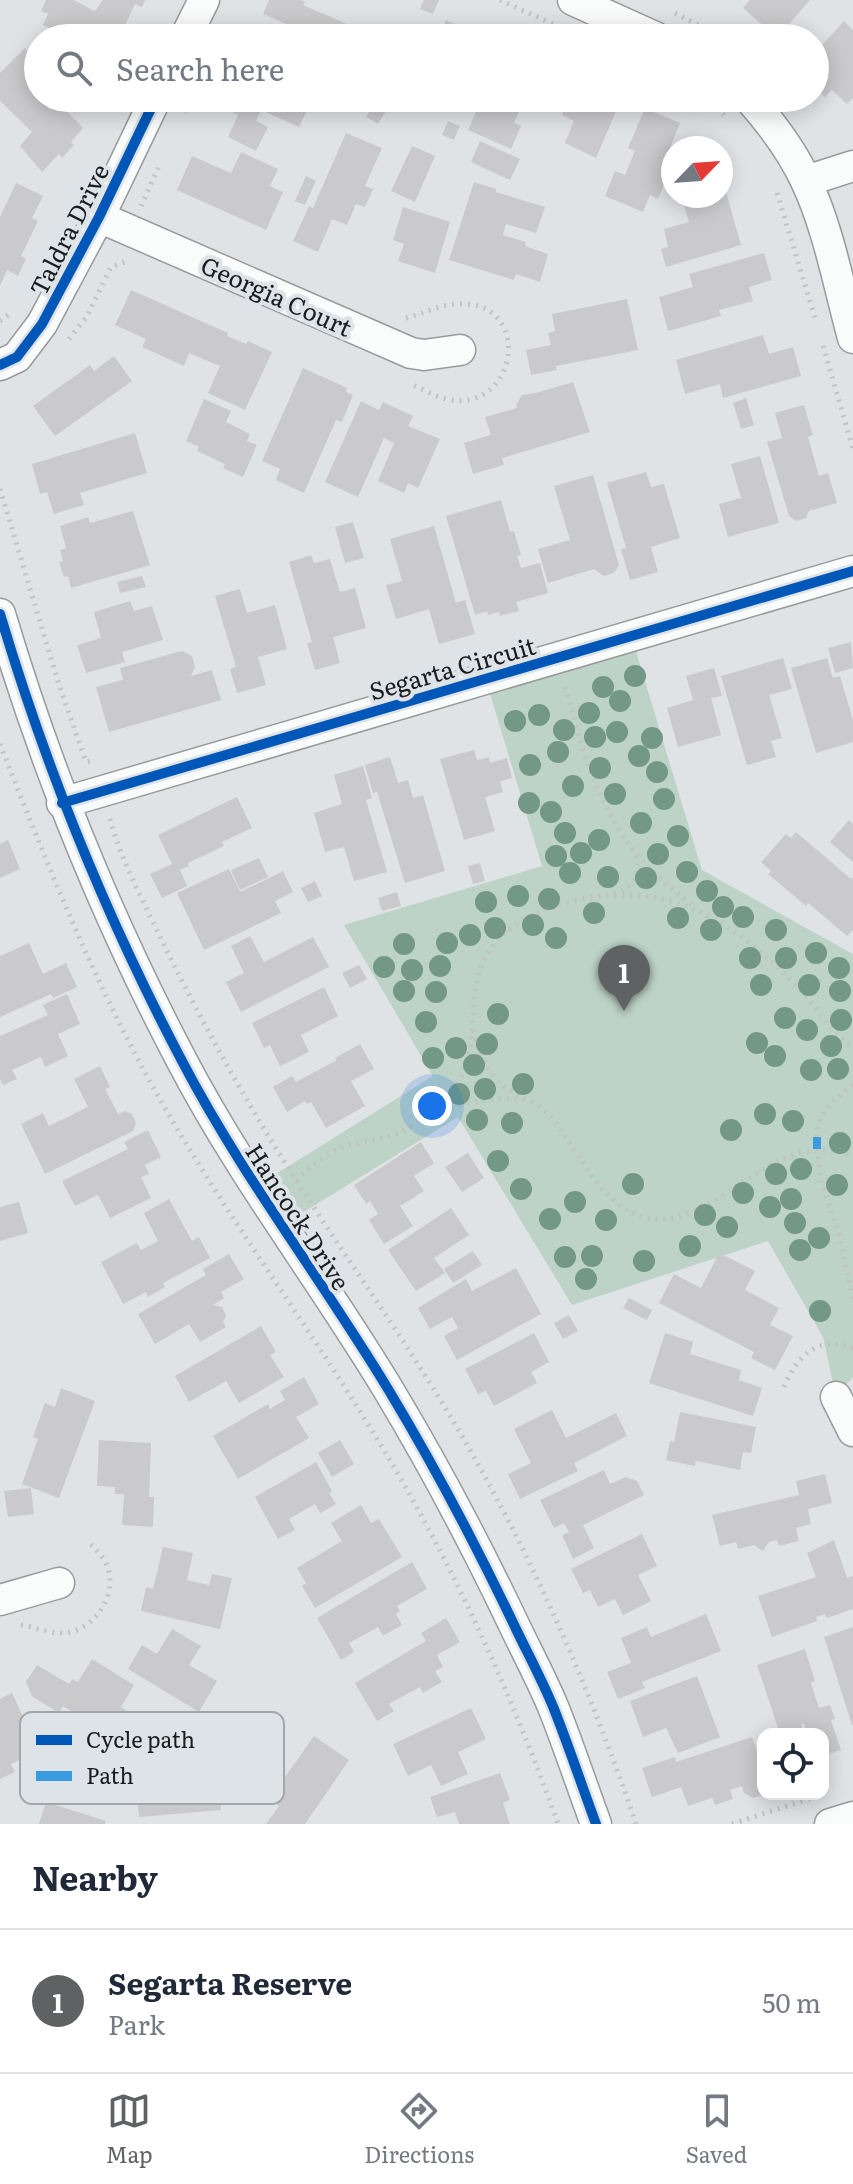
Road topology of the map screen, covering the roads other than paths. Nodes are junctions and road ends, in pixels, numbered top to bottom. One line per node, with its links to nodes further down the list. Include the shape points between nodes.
1 (204, 0): 3 (street)
2 (573, 0): 4 (street)
3 (192, 24)
4 (660, 24)
5 (149, 112): 9 (street, Taldra Drive)
6 (744, 112): 8 (street, via 785,144)
7 (853, 166): 8 (street)
8 (806, 181): 11 (street)
9 (99, 217): 10 (street, Taldra Drive); 13 (street, Georgia Court, via 411,353)
10 (42, 324): 12 (street, Taldra Drive); 14 (street, Taldra Drive, via 17,357)
11 (853, 338)
12 (0, 343)
13 (460, 350)
14 (0, 365)
15 (853, 571): 17 (street, Segarta Circuit)
16 (0, 614): 17 (street, Hancock Drive)
17 (62, 803): 23 (street, Hancock Drive, via 120,940 183,1063 450,1497 553,1707)
18 (836, 1397): 19 (street)
19 (853, 1431)
20 (59, 1583): 21 (street)
21 (0, 1600)
22 (853, 1817): 24 (street)
23 (596, 1824)
24 (830, 1824)

